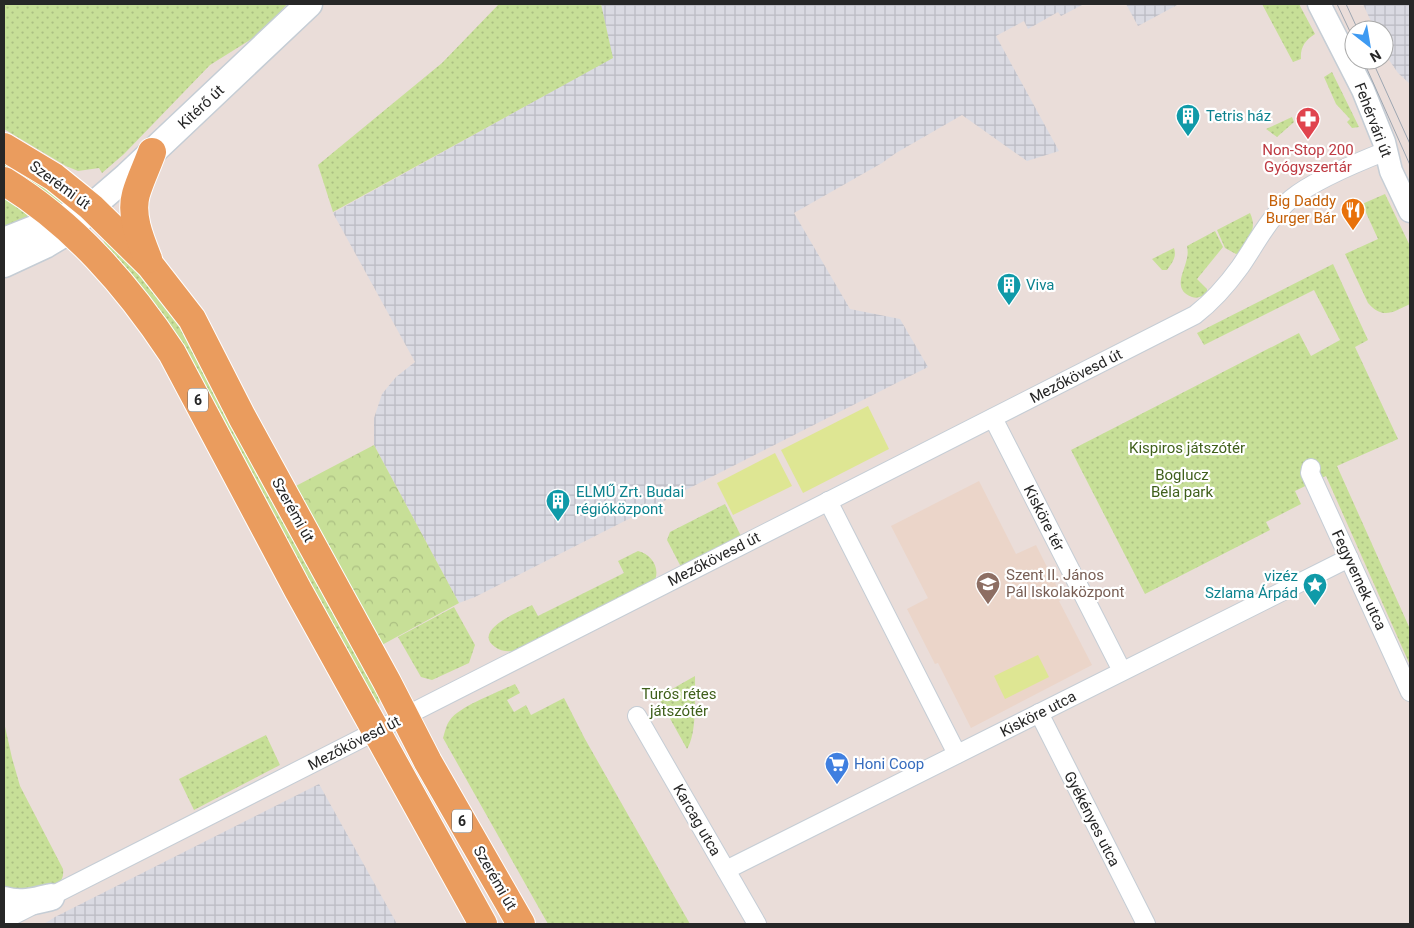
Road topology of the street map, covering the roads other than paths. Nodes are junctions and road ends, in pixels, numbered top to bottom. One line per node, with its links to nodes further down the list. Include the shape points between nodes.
1 (309, 4): 5 (main road, Kitérő út)
2 (1319, 4): 4 (street, Fehérvári út, via 1363,90)
3 (4, 147): 7 (main road, Szerémi út / 6, via 54,177)
4 (1386, 151): 8 (street, Fehérvári út, via 1391,171); 13 (street, Mezőkövesd út, via 1335,173 1291,199 1217,296 1195,314)
5 (152, 152): 7 (main road, Kitérő út); 12 (main road, via 136,195 135,211 138,234)
6 (4, 181): 9 (main road, Szerémi út / 6)
7 (91, 207): 9 (main road, Kitérő út); 12 (main road, Szerémi út / 6)
8 (1410, 210)
9 (64, 225): 10 (main road, Kitérő út); 11 (main road, Kitérő út, via 45,245); 22 (main road, Szerémi út / 6, via 125,287 172,352)
10 (4, 241)
11 (4, 264)
12 (150, 265): 21 (main road, Szerémi út / 6, via 192,319)
13 (992, 418): 15 (street, Mezőkövesd út); 17 (street, Kisköre tér)
14 (1312, 468): 16 (street, Fegyvernek utca, via 1310,473)
15 (828, 501): 21 (street, Mezőkövesd út); 23 (street)
16 (1349, 558): 17 (street, Kisköre utca); 18 (street, Fegyvernek utca)
17 (1122, 671): 19 (street, Kisköre utca)
18 (1410, 692)
19 (1039, 713): 23 (street, Kisköre utca); 32 (street, Gyékényes utca)
20 (637, 716): 24 (street, Karcag utca)
21 (404, 718): 22 (street, Mezőkövesd út); 30 (main road, Szerémi út / 6)
22 (377, 732): 25 (street, Mezőkövesd út); 29 (main road, Szerémi út / 6)
23 (957, 754): 24 (street, Kisköre utca)
24 (726, 870): 31 (street, Karcag utca)
25 (50, 897): 26 (main road, via 12,903); 27 (street, Mezőkövesd út); 28 (main road)
26 (4, 900)
27 (4, 920)
28 (22, 924)
29 (484, 924)
30 (521, 924)
31 (757, 924)
32 (1146, 924)

